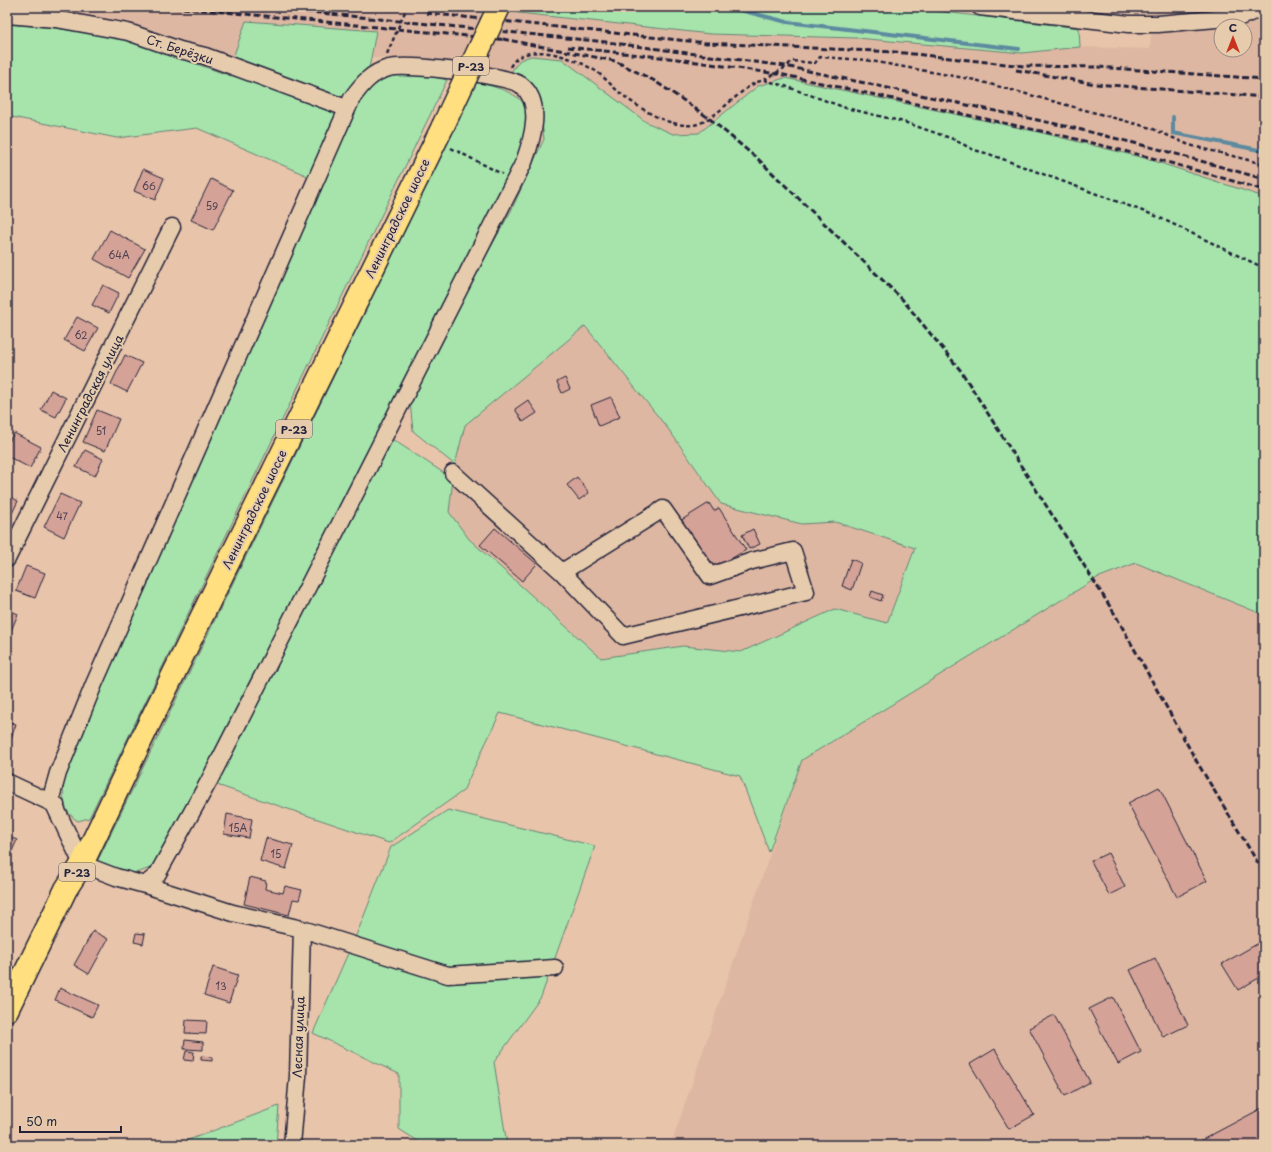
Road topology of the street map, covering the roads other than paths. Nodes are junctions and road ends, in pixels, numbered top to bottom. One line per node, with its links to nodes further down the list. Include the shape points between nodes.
1 (500, 7): 12 (highway, Ленинградское шоссе / Р-23, bridge)
2 (980, 7): 3 (street, via 1129,24 1240,17)
3 (1264, 7)
4 (7, 15): 5 (street, Ст. Берёзки, via 56,19 128,32 205,56)
5 (346, 108): 11 (street, via 91,691 55,782 51,798); 13 (street, via 362,84 375,73 390,67 414,68 485,75 520,85 529,96 535,124 524,162 209,781 157,875)
6 (172, 227): 8 (street, Ленинградская улица)
7 (453, 473): 9 (street)
8 (7, 559)
9 (562, 572): 9 (street, via 623,636 806,592 793,551 710,576 663,509)
10 (7, 782): 11 (street)
11 (56, 805): 12 (street)
12 (82, 864): 13 (street); 16 (highway, Ленинградское шоссе / Р-23, via 66,889)
13 (146, 885): 14 (street, via 233,913)
14 (302, 929): 15 (street, via 448,975); 17 (street, Лесная улица, via 298,1076)
15 (555, 968)
16 (7, 1010)
17 (292, 1145)

